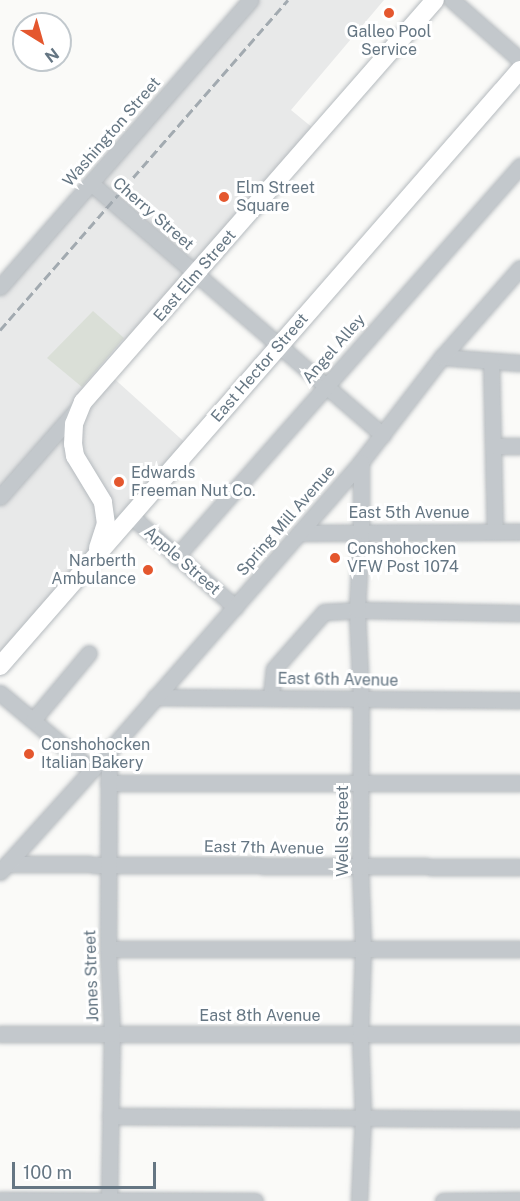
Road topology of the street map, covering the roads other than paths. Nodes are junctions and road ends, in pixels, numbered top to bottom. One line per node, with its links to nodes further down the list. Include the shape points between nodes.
1 (250, 0): 7 (street, Washington Street)
2 (435, 0): 9 (main road, East Elm Street)
3 (452, 0): 4 (street)
4 (520, 60)
5 (520, 70): 11 (main road, East Hector Street)
6 (520, 166): 15 (street, Angel Alley)
7 (92, 184): 9 (street, Cherry Street); 10 (street, Washington Street)
8 (520, 268): 12 (street, Spring Mill Avenue)
9 (196, 275): 11 (street, Cherry Street); 16 (main road, East Elm Street)
10 (0, 287)
11 (279, 346): 15 (street, Cherry Street); 25 (main road, East Hector Street)
12 (442, 357): 13 (street); 17 (street, Spring Mill Avenue)
13 (491, 361): 14 (street); 18 (street)
14 (520, 363)
15 (326, 387): 17 (street, Cherry Street); 30 (street, Angel Alley)
16 (83, 402): 20 (street, East Elm Street); 21 (main road, via 74,424)
17 (383, 435): 22 (street, Spring Mill Avenue)
18 (495, 446): 19 (street); 27 (street)
19 (520, 446)
20 (37, 454): 21 (street, via 54,443); 23 (street, East Elm Street)
21 (75, 456): 24 (main road)
22 (361, 462): 26 (street, Wells Street); 29 (street, Spring Mill Avenue)
23 (1, 496)
24 (103, 502): 25 (main road, via 114,513); 31 (main road, via 104,534)
25 (130, 515): 30 (street, Apple Street); 31 (main road, East Hector Street)
26 (362, 531): 27 (street, East 5th Avenue); 29 (street, East 5th Avenue); 33 (street, Wells Street)
27 (495, 532): 28 (street, East 5th Avenue)
28 (520, 532)
29 (298, 533): 32 (street, Spring Mill Avenue)
30 (176, 557): 32 (street, Apple Street)
31 (84, 569): 36 (main road, East Hector Street)
32 (235, 607): 39 (street, Spring Mill Avenue)
33 (357, 610): 34 (street); 38 (street, via 324,612 274,669); 40 (street, Wells Street)
34 (520, 614)
35 (89, 653): 42 (street)
36 (0, 666)
37 (0, 693): 42 (street)
38 (271, 696): 39 (street, East 6th Avenue); 40 (street, East 6th Avenue)
39 (155, 697): 43 (street, Spring Mill Avenue)
40 (361, 699): 41 (street, East 6th Avenue); 45 (street, Wells Street)
41 (520, 699)
42 (33, 720): 44 (street)
43 (109, 751): 44 (street, Spring Mill Avenue); 46 (street, Jones Street)
44 (92, 770): 51 (street, Spring Mill Avenue)
45 (361, 782): 46 (street); 47 (street); 49 (street, Wells Street)
46 (108, 783): 48 (street, Jones Street)
47 (520, 783)
48 (109, 864): 49 (street, East 7th Avenue); 51 (street, East 7th Avenue); 53 (street, Jones Street)
49 (360, 867): 50 (street, East 7th Avenue); 52 (street, Wells Street)
50 (520, 867)
51 (4, 868)
52 (363, 947): 53 (street); 54 (street); 58 (street, Wells Street)
53 (108, 949): 56 (street, Jones Street)
54 (520, 949)
55 (0, 1034): 56 (street, East 8th Avenue)
56 (112, 1034): 58 (street, East 8th Avenue); 59 (street, Jones Street)
57 (520, 1034): 58 (street, East 8th Avenue)
58 (360, 1035): 60 (street, Wells Street)
59 (110, 1116): 60 (street); 63 (street, Jones Street)
60 (363, 1116): 61 (street); 66 (street, Wells Street)
61 (520, 1119)
62 (0, 1200): 63 (street)
63 (109, 1200): 65 (street)
64 (520, 1200): 67 (street)
65 (255, 1201)
66 (359, 1201)
67 (443, 1201)

